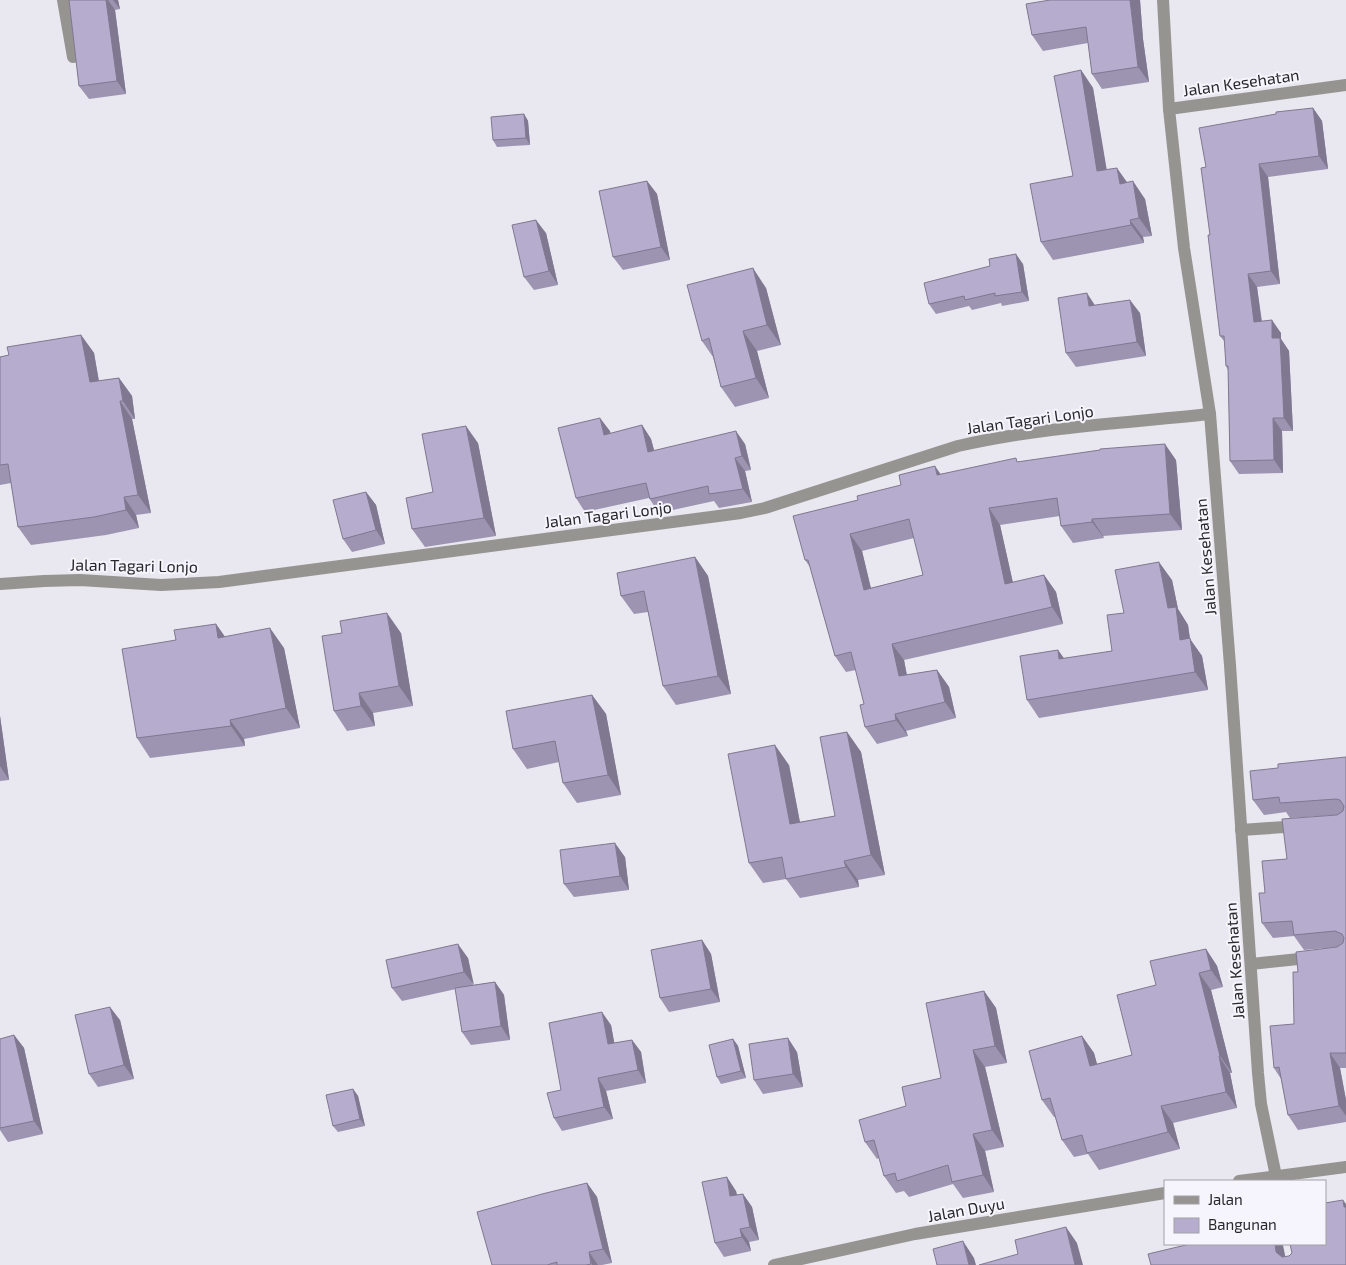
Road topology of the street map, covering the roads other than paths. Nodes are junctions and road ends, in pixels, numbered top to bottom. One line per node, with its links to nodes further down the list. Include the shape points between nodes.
1 (63, 0): 3 (street)
2 (1163, 0): 5 (street)
3 (72, 57)
4 (1346, 85): 5 (street, Jalan Kesehatan)
5 (1169, 108): 6 (street, Jalan Kesehatan, via 1184,248)
6 (1210, 414): 7 (street, Jalan Tagari Lonjo, via 988,439 741,513 219,582 161,585 80,580); 9 (street, Jalan Kesehatan)
7 (0, 584)
8 (1308, 825): 9 (street)
9 (1241, 830): 11 (street, Jalan Kesehatan)
10 (1346, 954): 11 (street)
11 (1250, 964): 13 (street, Jalan Kesehatan, via 1261,1104)
12 (1346, 1167): 13 (street)
13 (1277, 1178): 14 (street)
14 (1252, 1180)
15 (1164, 1193): 16 (street, Jalan Duyu, via 915,1234)
16 (774, 1265)

